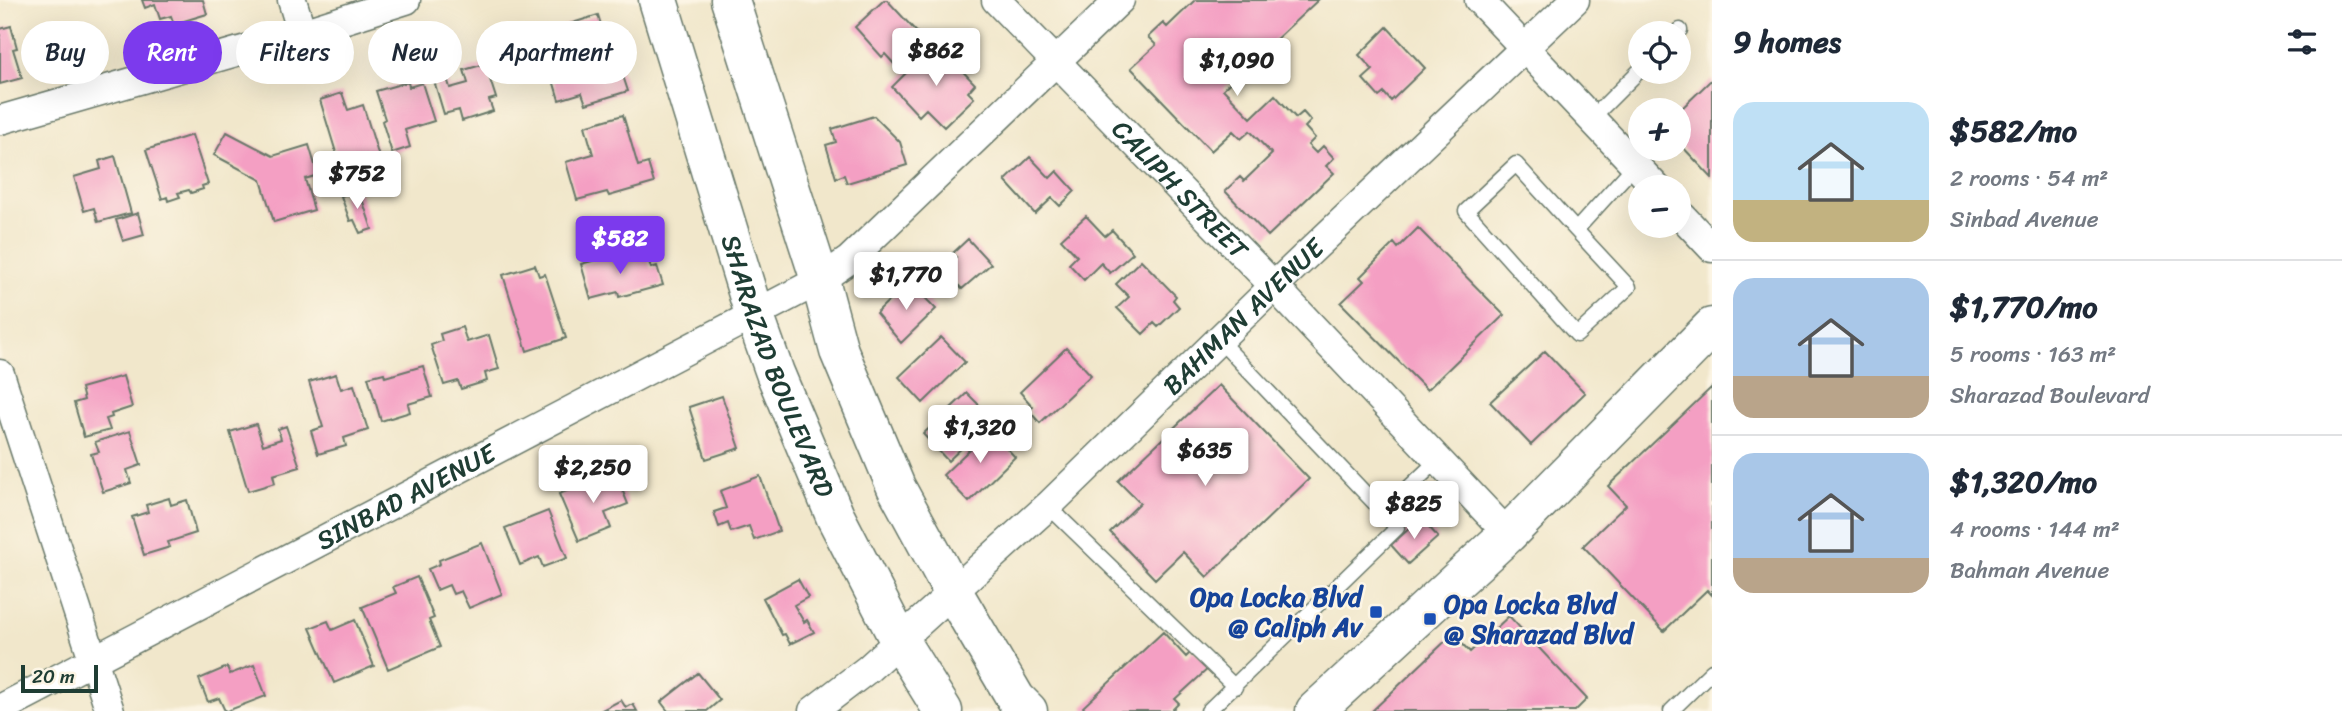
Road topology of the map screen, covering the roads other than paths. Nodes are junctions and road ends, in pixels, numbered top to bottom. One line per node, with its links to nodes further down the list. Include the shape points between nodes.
1 (292, 0): 9 (street)
2 (406, 0): 10 (street)
3 (658, 0): 24 (street, SHARAZAD BOULEVARD)
4 (730, 0): 22 (street)
5 (996, 0): 13 (street, CALIPH STREET)
6 (1120, 0): 13 (street, SINBAD AVENUE)
7 (1479, 0): 11 (street)
8 (1575, 0): 11 (street, BAHMAN AVENUE)
9 (298, 21)
10 (340, 21)
11 (1525, 46): 15 (street); 23 (street, BAHMAN AVENUE)
12 (236, 52): 16 (street)
13 (1057, 60): 22 (street, SINBAD AVENUE, via 849,260); 23 (street, CALIPH STREET)
14 (1628, 82): 15 (lane)
15 (1592, 118): 17 (street)
16 (0, 120)
17 (1635, 165): 18 (street); 20 (lane)
18 (1645, 175)
19 (1691, 226): 21 (street)
20 (1576, 230): 20 (lane, via 1516,164 1466,211 1577,335 1629,287)
21 (1712, 248)
22 (820, 279): 24 (street, SINBAD AVENUE); 32 (street, via 839,351 897,487)
23 (1274, 286): 26 (street, BAHMAN AVENUE); 28 (street, CALIPH STREET)
24 (754, 314): 33 (street, SHARAZAD BOULEVARD, via 835,516); 34 (street, SINBAD AVENUE)
25 (1712, 327): 31 (street)
26 (1219, 340): 29 (street, BAHMAN AVENUE); 30 (lane)
27 (0, 373): 34 (street)
28 (1438, 460): 30 (lane); 31 (street, CALIPH STREET)
29 (1048, 506): 32 (street, BAHMAN AVENUE); 36 (lane)
30 (1383, 512): 36 (lane, via 1397,528)
31 (1508, 534): 43 (street)
32 (952, 590): 33 (street, BAHMAN AVENUE); 41 (street, via 1016,699)
33 (899, 640): 39 (street, BAHMAN AVENUE); 40 (street, SHARAZAD BOULEVARD)
34 (93, 659): 37 (street, SINBAD AVENUE); 38 (street)
35 (1712, 671): 44 (lane)
36 (1235, 687): 42 (lane)
37 (0, 709)
38 (110, 711)
39 (813, 711)
40 (943, 711)
41 (1028, 711)
42 (1208, 711)
43 (1315, 711)
44 (1671, 711)

